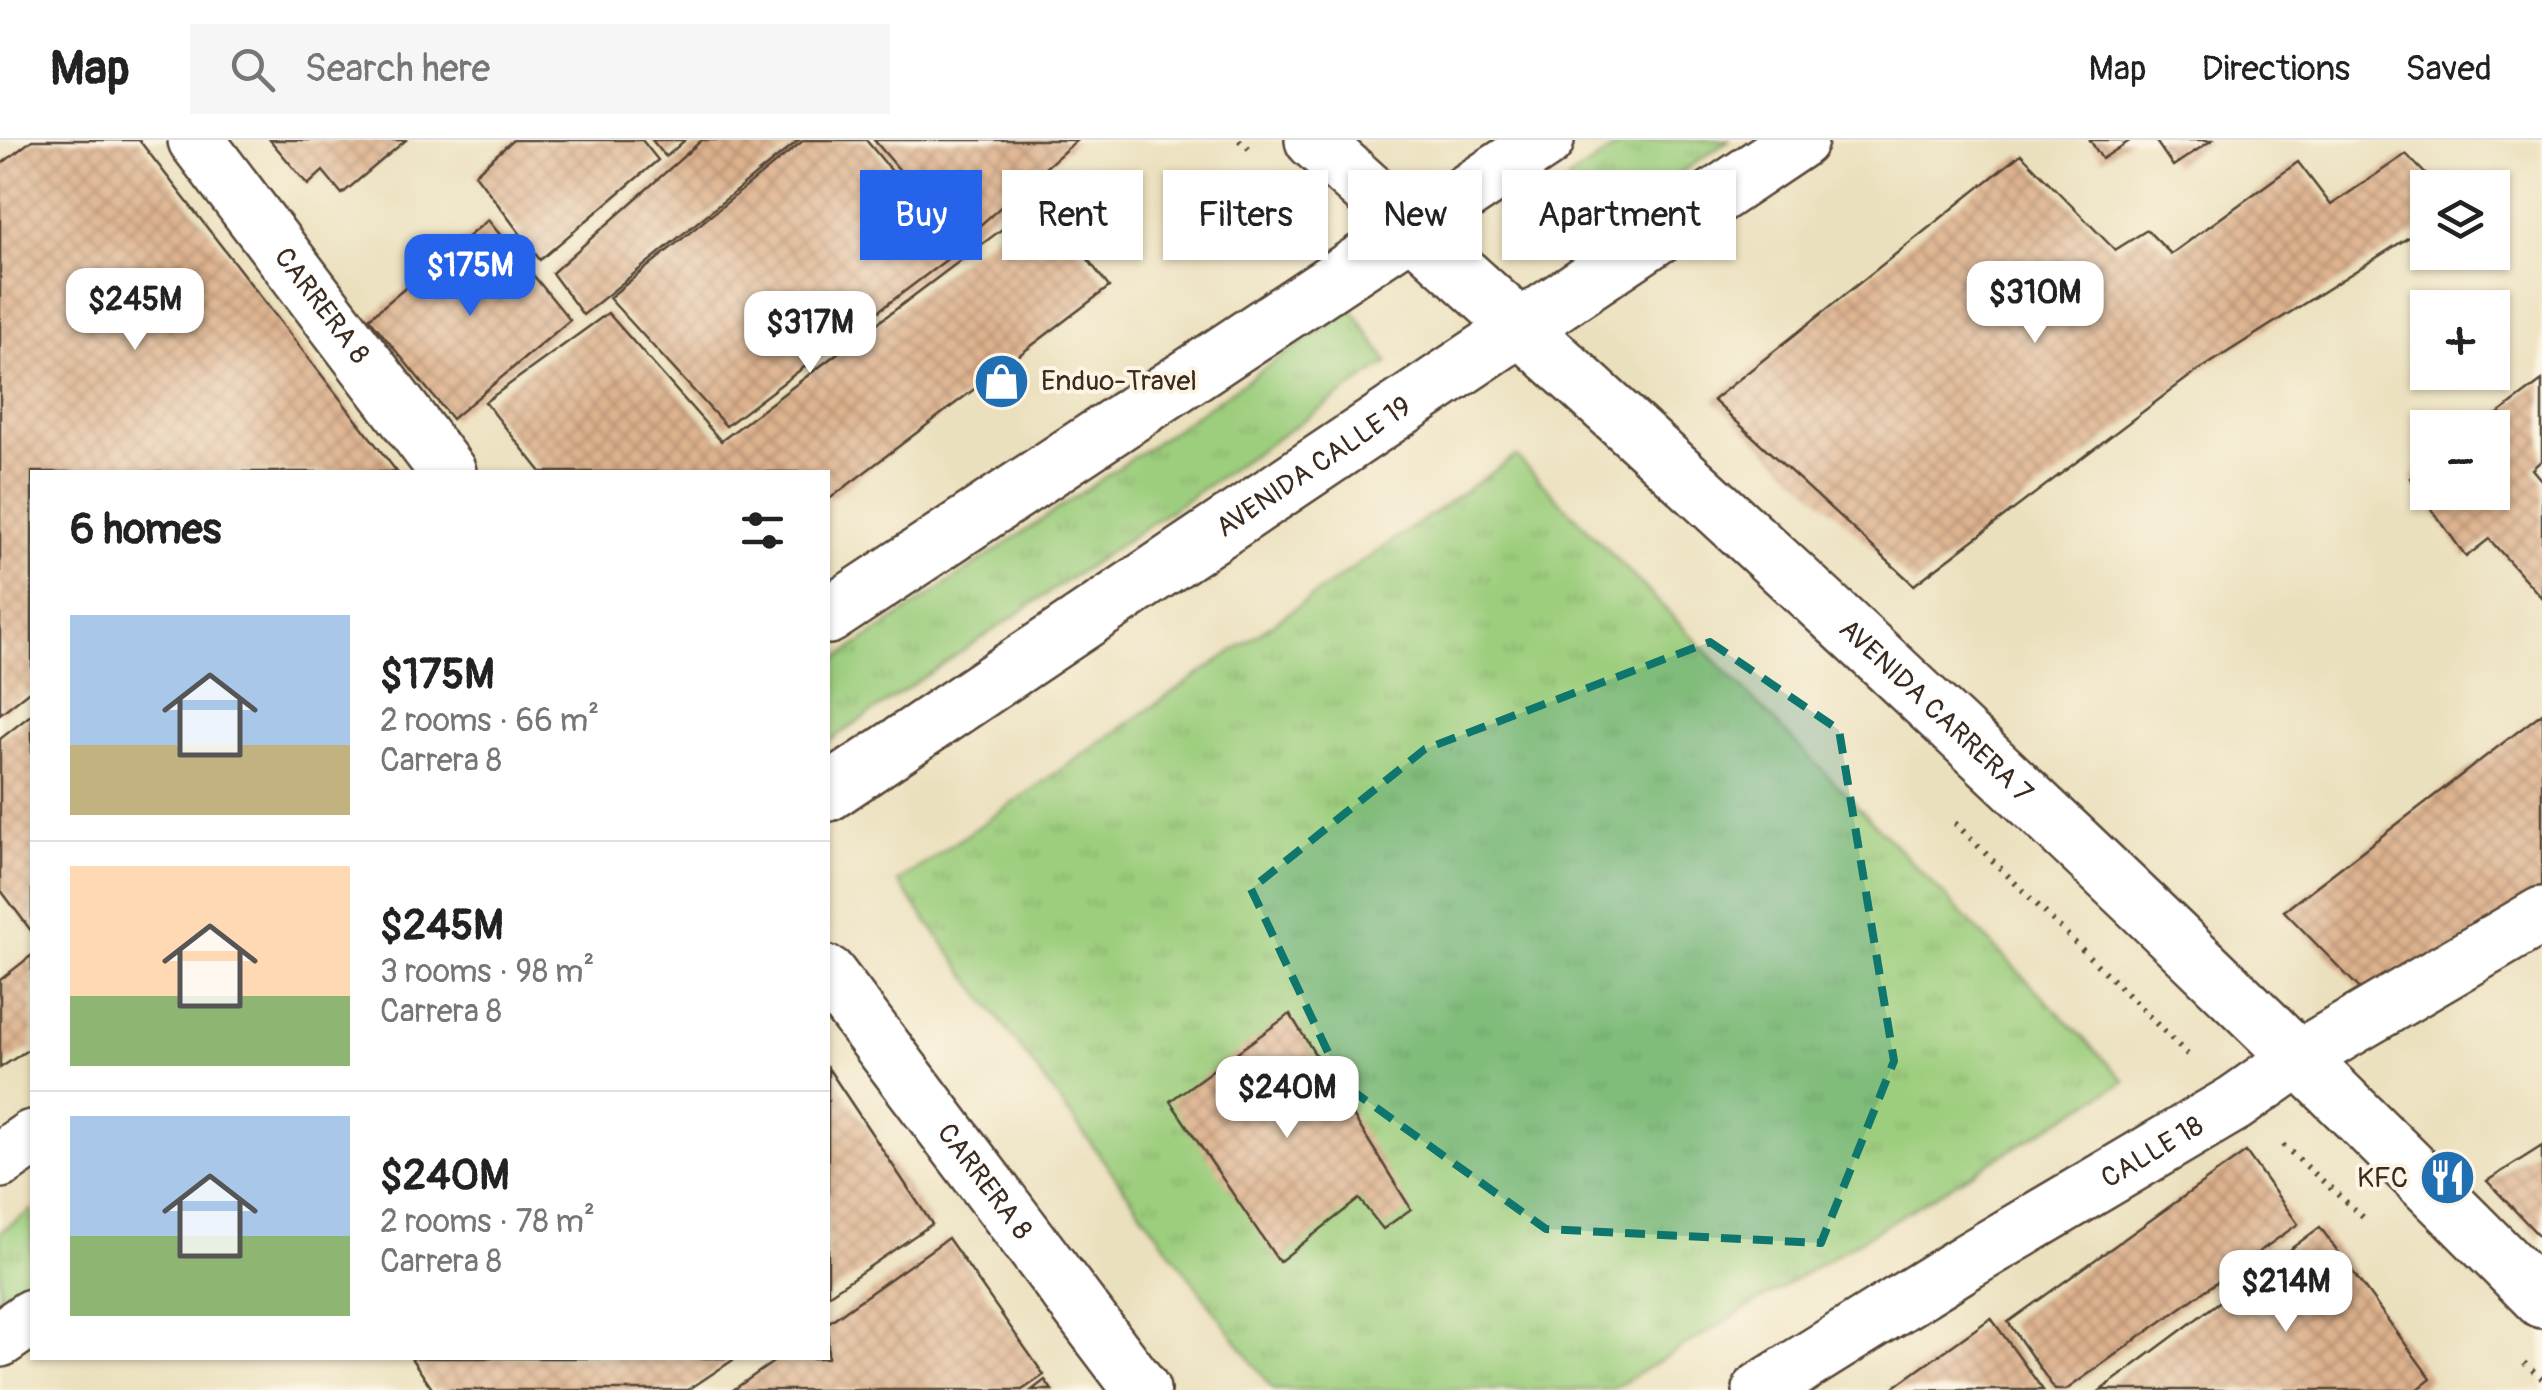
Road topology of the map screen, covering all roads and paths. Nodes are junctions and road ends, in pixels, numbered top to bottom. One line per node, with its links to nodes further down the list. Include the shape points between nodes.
1 (196, 140): 10 (street, CARRERA 8)
2 (1313, 140): 5 (street, AVENIDA CARRERA 7)
3 (1546, 140): 6 (street)
4 (1800, 140): 9 (street, AVENIDA CALLE 19)
5 (1348, 171)
6 (1482, 182)
7 (1364, 260): 11 (street)
8 (1447, 260): 9 (street, AVENIDA CARRERA 7)
9 (1520, 326): 12 (street, AVENIDA CALLE 19); 15 (street, AVENIDA CARRERA 7)
10 (446, 470)
11 (830, 615)
12 (830, 793)
13 (2542, 916): 15 (street, CALLE 18)
14 (830, 977): 21 (street, CARRERA 8)
15 (2302, 1056): 18 (street, AVENIDA CARRERA 7); 22 (street, CALLE 18)
16 (30, 1139): 17 (street)
17 (0, 1160)
18 (2542, 1300)
19 (30, 1318): 20 (street)
20 (0, 1338)
21 (1142, 1390)
22 (1761, 1390)

